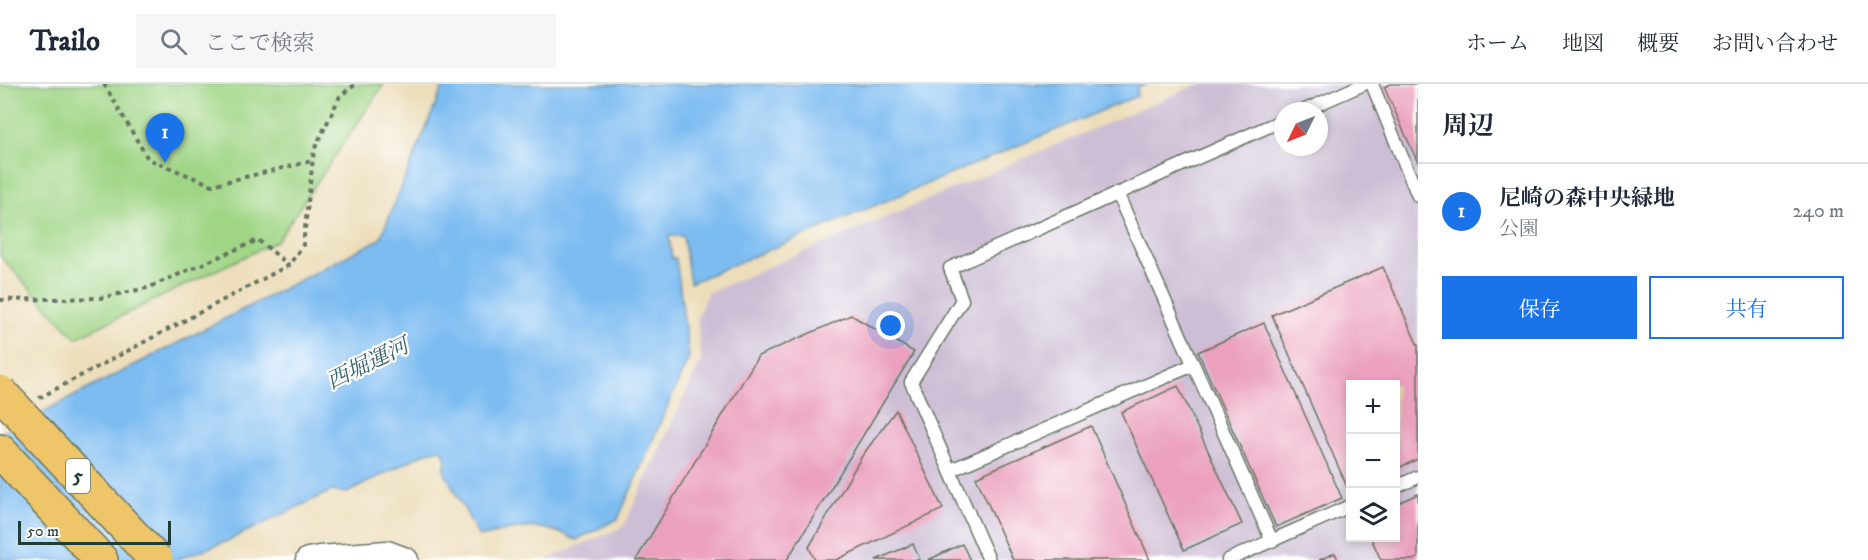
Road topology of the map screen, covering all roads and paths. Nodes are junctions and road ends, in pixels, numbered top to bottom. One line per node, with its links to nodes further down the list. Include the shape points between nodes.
1 (104, 84): 7 (path, via 148,159 212,185)
2 (356, 84): 7 (path, via 340,96)
3 (1364, 84): 5 (lane)
4 (1372, 84): 9 (lane)
5 (1323, 102)
6 (1274, 124): 8 (lane)
7 (312, 161): 10 (path, via 303,245)
8 (1117, 193): 12 (lane); 16 (lane, via 950,268 962,300 911,382)
9 (1418, 195)
10 (289, 265): 11 (path, via 258,240 147,288 100,298); 14 (path)
11 (0, 300)
12 (1193, 365): 16 (lane); 20 (lane)
13 (0, 392): 22 (highway, 5, bridge)
14 (31, 403)
15 (0, 451): 21 (highway, 5)
16 (951, 470): 25 (lane)
17 (1418, 477): 18 (lane)
18 (1400, 485)
19 (1346, 508): 20 (lane)
20 (1272, 541): 26 (lane)
21 (101, 560)
22 (156, 560)
23 (308, 560): 24 (street, via 387,553)
24 (406, 560)
25 (989, 560)
26 (1228, 560)

